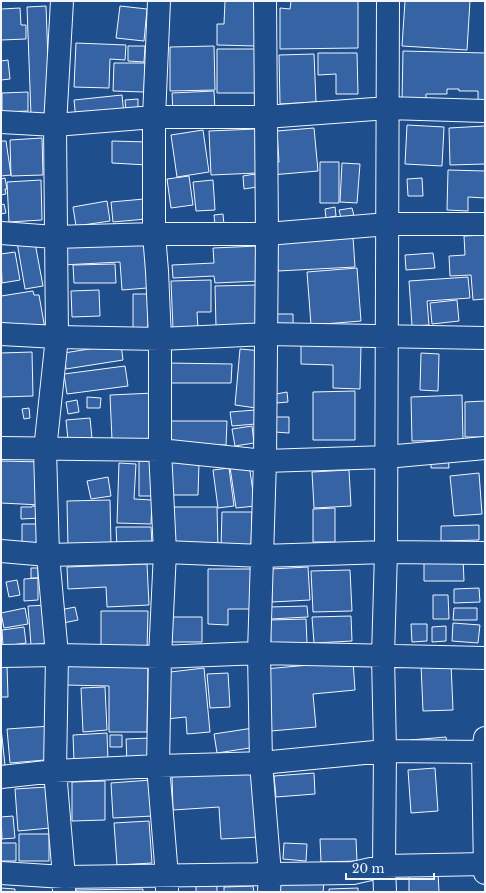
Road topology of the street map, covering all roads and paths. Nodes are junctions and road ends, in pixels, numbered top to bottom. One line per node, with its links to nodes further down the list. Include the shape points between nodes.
1 (62, 1): 10 (street)
2 (159, 1): 7 (street)
3 (264, 1): 8 (street)
4 (388, 1): 5 (street)
5 (388, 108): 6 (street); 8 (street); 11 (street)
6 (485, 111)
7 (154, 117): 8 (street); 10 (street); 14 (street)
8 (265, 117): 15 (street)
9 (1, 122): 10 (street)
10 (55, 125): 16 (street)
11 (388, 224): 12 (street); 15 (street); 20 (street)
12 (485, 224)
13 (1, 234): 16 (street)
14 (154, 234): 15 (street); 16 (street); 22 (street)
15 (267, 234): 18 (street)
16 (55, 237): 19 (street)
17 (1, 334): 19 (street)
18 (266, 334): 20 (street); 22 (street); 28 (street)
19 (56, 337): 22 (street); 25 (street)
20 (387, 337): 21 (street); 27 (street)
21 (485, 338)
22 (160, 339): 26 (street)
23 (1, 448): 25 (street)
24 (485, 448): 27 (street)
25 (44, 450): 26 (street); 33 (street)
26 (160, 450): 28 (street); 30 (street)
27 (386, 457): 28 (street); 31 (street)
28 (265, 461): 34 (street)
29 (1, 551): 33 (street)
30 (165, 552): 33 (street); 34 (street); 39 (street)
31 (386, 552): 32 (street); 34 (street); 38 (street)
32 (485, 552)
33 (48, 555): 36 (street)
34 (261, 556): 35 (street)
35 (258, 653): 38 (street); 39 (street); 43 (street)
36 (57, 655): 37 (street); 39 (street); 45 (street)
37 (1, 656)
38 (383, 656): 40 (street); 42 (street)
39 (160, 657): 44 (street)
40 (485, 658)
41 (484, 747): 42 (street); 48 (street)
42 (385, 751): 43 (street); 47 (street)
43 (261, 763): 44 (street); 50 (street)
44 (158, 766): 45 (street); 51 (street)
45 (55, 771): 46 (street); 52 (street)
46 (1, 777)
47 (384, 866): 48 (street); 50 (street, via 353,873); 53 (street)
48 (485, 867)
49 (1, 873): 52 (street)
50 (269, 883): 51 (street)
51 (167, 884): 52 (street)
52 (64, 885)
53 (385, 892)

